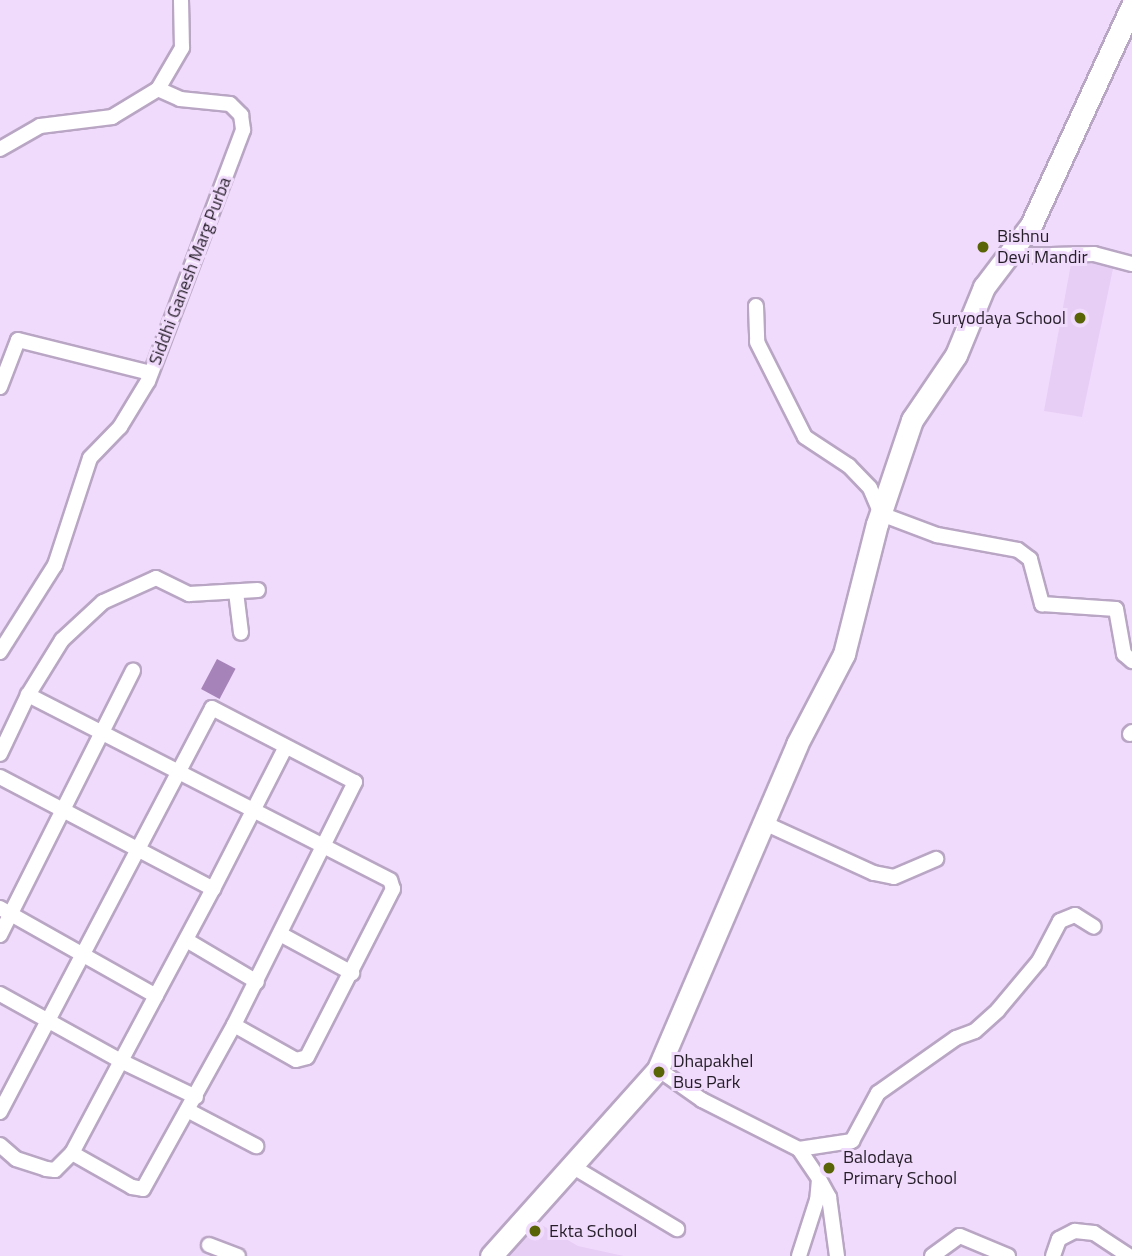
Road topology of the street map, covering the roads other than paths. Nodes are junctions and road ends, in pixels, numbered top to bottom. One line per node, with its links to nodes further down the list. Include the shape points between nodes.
1 (181, 0): 3 (street, via 182,48)
2 (1132, 5): 5 (main road, via 1031,225)
3 (158, 89): 4 (street, via 112,117 40,126); 8 (street, Siddhi Ganesh Marg Purba, via 180,99 229,104 241,115 243,130)
4 (0, 149)
5 (1007, 256): 6 (street, via 1094,254); 10 (main road, via 984,287 956,355 912,420)
6 (1132, 264)
7 (756, 306): 10 (street, via 757,342 805,437 849,466 870,488)
8 (150, 373): 9 (street, via 18,340); 14 (street, Siddhi Ganesh Marg Purba, via 120,427 90,458 55,565)
9 (0, 387)
10 (881, 514): 15 (street, via 937,536 1018,550 1030,559 1042,604 1116,609 1124,654); 25 (main road, via 844,654)
11 (258, 590): 12 (street)
12 (236, 592): 13 (street); 17 (street, via 189,594 156,578 128,588 79,620)
13 (241, 633)
14 (0, 652)
15 (1132, 661)
16 (133, 671): 18 (street)
17 (28, 695): 18 (street); 20 (street)
18 (101, 731): 21 (street); 23 (street)
19 (285, 748): 21 (street, via 212,708); 24 (street); 26 (street, via 355,782)
20 (0, 754)
21 (179, 772): 24 (street); 27 (street)
22 (0, 777): 23 (street)
23 (61, 808): 27 (street); 30 (street)
24 (252, 810): 26 (street); 29 (street)
25 (762, 822): 28 (street, via 874,873 894,877); 43 (main road)
26 (325, 848): 32 (street); 36 (street, via 393,884)
27 (138, 849): 29 (street); 35 (street)
28 (936, 859)
29 (213, 889): 34 (street)
30 (6, 910): 33 (street); 35 (street)
31 (1094, 928): 49 (street, via 1075,915 1060,921 1039,961 998,1010 975,1031 956,1038 878,1093 852,1141)
32 (282, 935): 36 (street); 37 (street)
33 (0, 936)
34 (188, 940): 37 (street); 39 (street)
35 (82, 953): 39 (street); 40 (street)
36 (352, 973): 41 (street, via 304,1059 296,1060)
37 (257, 982): 41 (street)
38 (0, 994): 40 (street)
39 (156, 996): 42 (street)
40 (48, 1021): 42 (street); 46 (street)
41 (234, 1025): 44 (street)
42 (121, 1061): 44 (street); 50 (street)
43 (658, 1069): 49 (street, via 702,1100); 51 (main road)
44 (196, 1097): 45 (street)
45 (189, 1111): 48 (street); 50 (street, via 143,1189)
46 (0, 1112)
47 (0, 1145): 50 (street, via 16,1158 55,1170)
48 (256, 1146)
49 (799, 1149): 52 (street)
50 (72, 1153)
51 (570, 1165): 53 (street); 56 (main road)
52 (819, 1179): 57 (street); 58 (street, via 829,1197)
53 (677, 1229)
54 (209, 1245): 55 (street)
55 (238, 1256)
56 (491, 1256)
57 (799, 1256)
58 (836, 1256)
59 (932, 1256): 60 (street, via 960,1236)
60 (1009, 1256)
61 (1053, 1256): 62 (street, via 1059,1239 1075,1231 1094,1234)
62 (1129, 1256)

